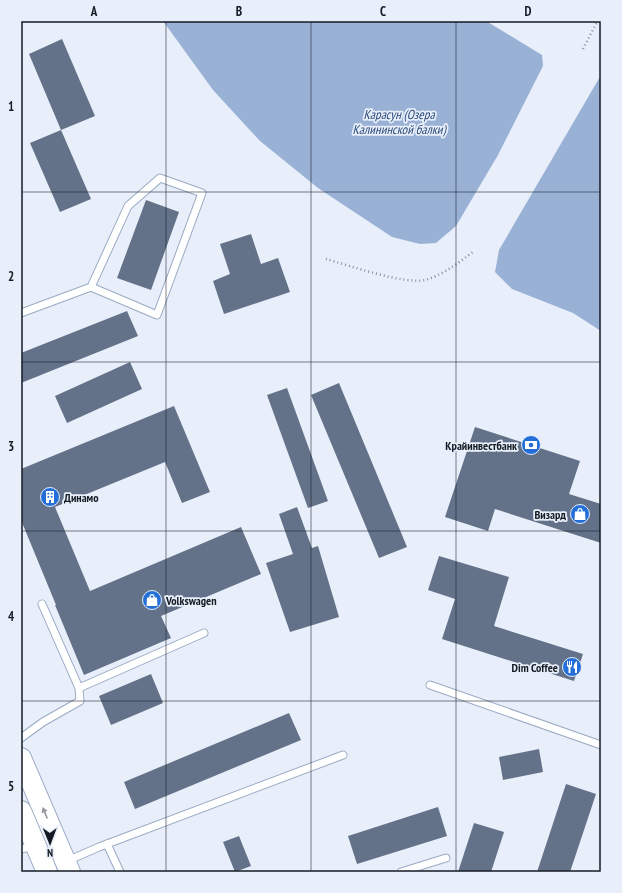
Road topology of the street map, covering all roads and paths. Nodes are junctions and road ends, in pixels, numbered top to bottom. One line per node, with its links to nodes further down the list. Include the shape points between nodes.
1 (600, 21): 2 (path, via 597,22)
2 (583, 49)
3 (473, 252): 4 (path, via 448,270 424,280 400,279)
4 (326, 259)
5 (91, 287): 5 (lane, via 128,206 160,178 202,193 157,315); 6 (lane)
6 (21, 313)
7 (42, 604): 10 (lane)
8 (204, 633): 10 (lane)
9 (430, 685): 12 (lane)
10 (79, 688): 11 (lane, via 80,701)
11 (21, 738)
12 (601, 745)
13 (342, 755): 16 (lane)
14 (21, 758): 19 (main road, one-way to 14)
15 (21, 811): 17 (main road)
16 (107, 844): 19 (lane); 21 (lane)
17 (28, 848): 20 (main road)
18 (446, 858): 22 (lane)
19 (66, 868)
20 (47, 872)
21 (120, 872)
22 (401, 872)

